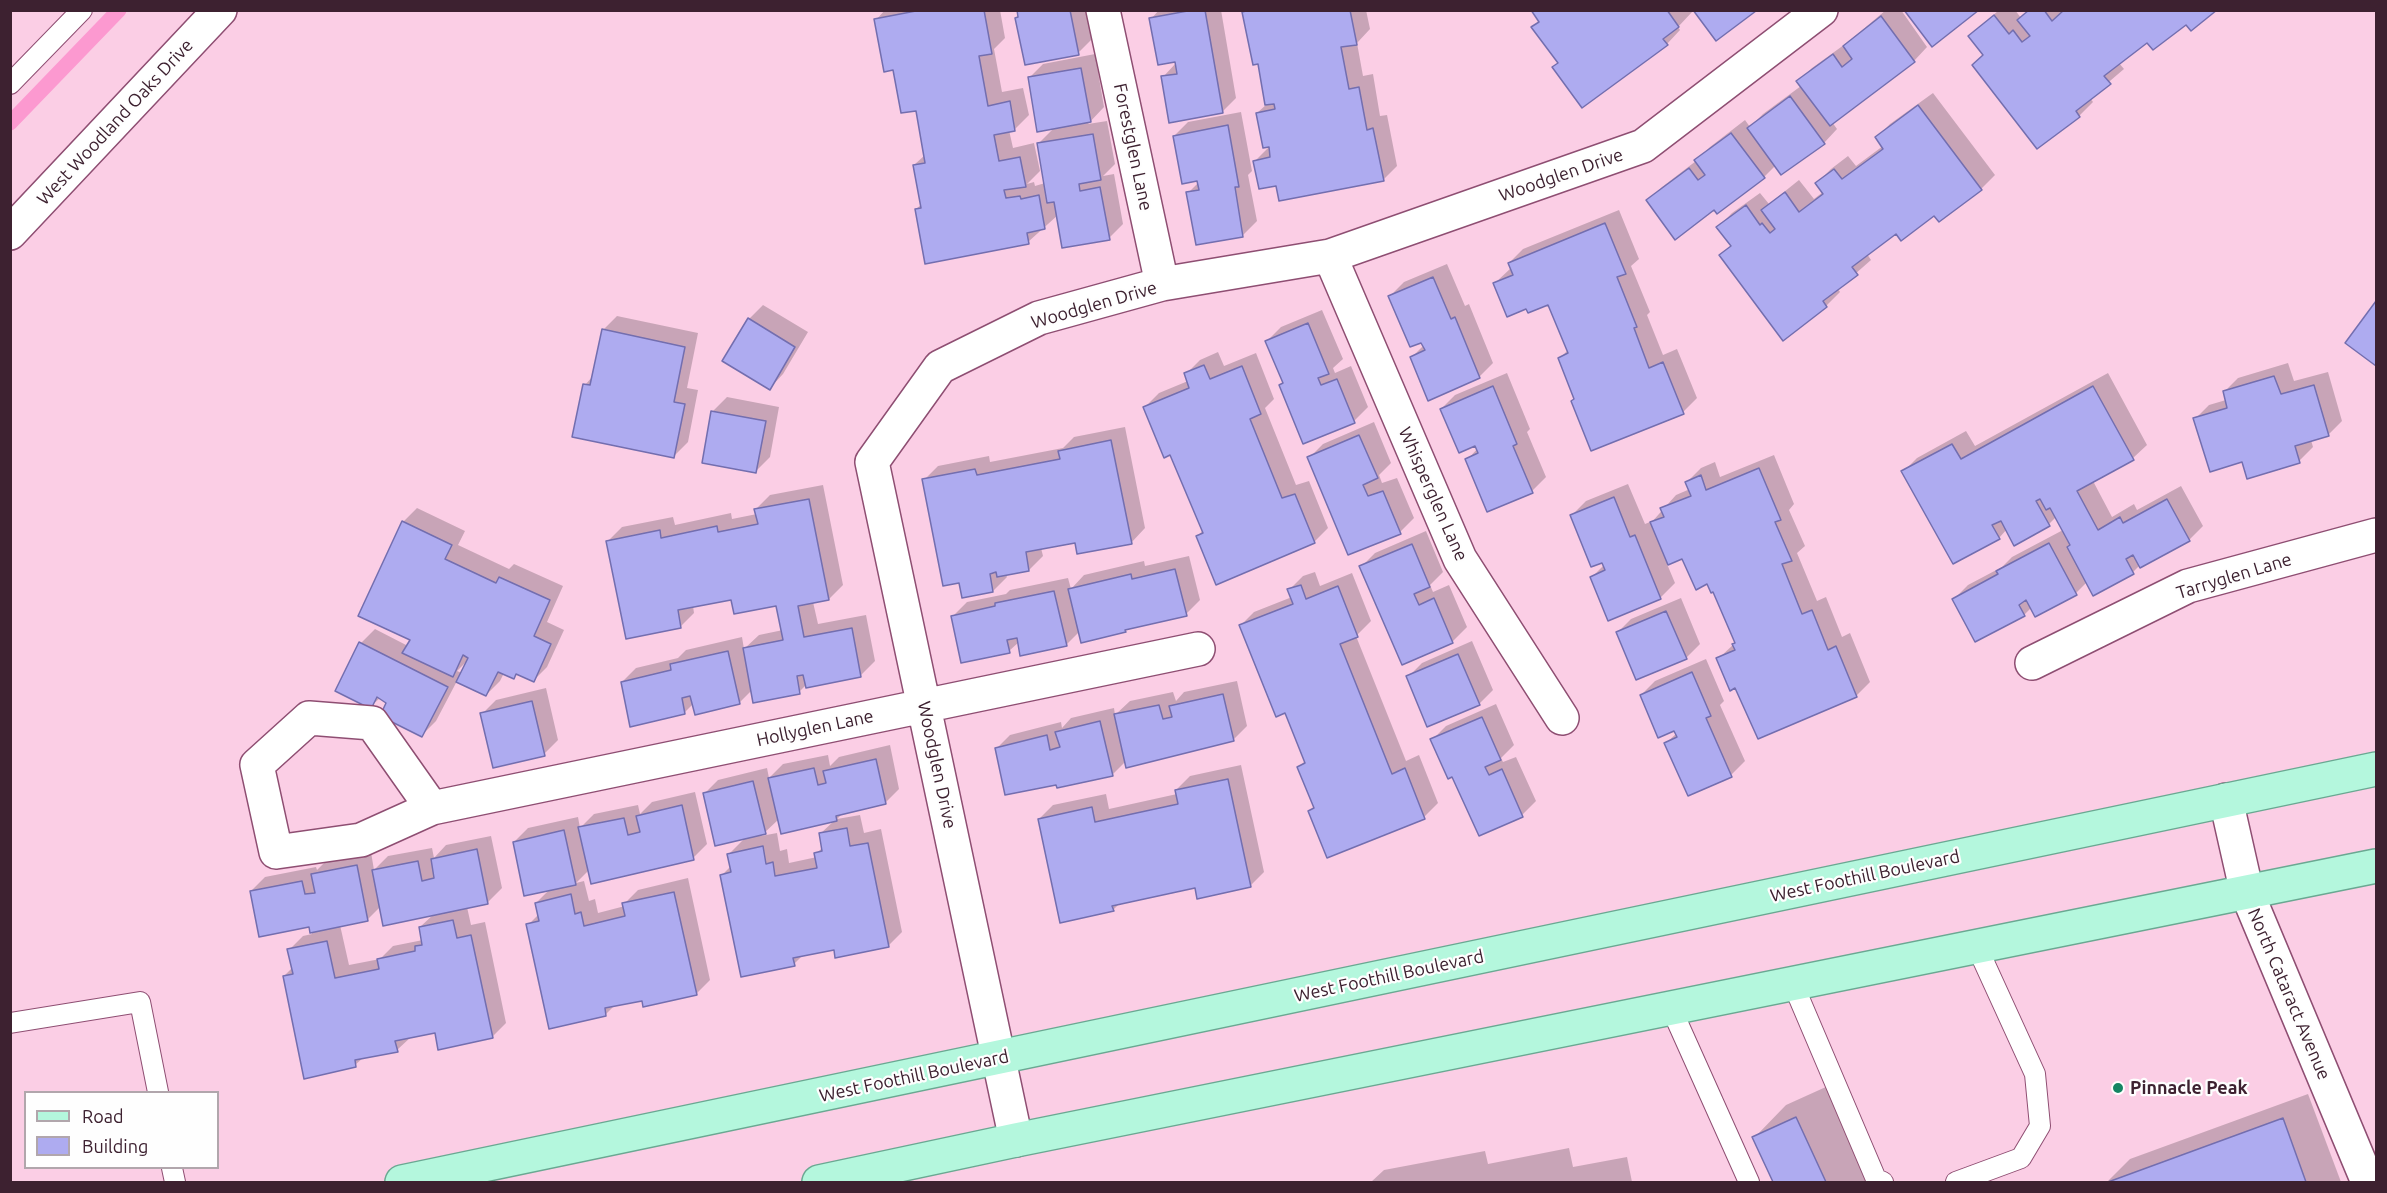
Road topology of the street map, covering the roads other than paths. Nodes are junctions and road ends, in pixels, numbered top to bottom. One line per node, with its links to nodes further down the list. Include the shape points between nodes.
1 (82, 10): 5 (lane)
2 (220, 10): 6 (street, West Woodland Oaks Drive)
3 (1103, 10): 8 (street, Forestglen Lane)
4 (1821, 10): 7 (street, Woodglen Drive, via 1643,146)
5 (10, 84)
6 (10, 233)
7 (1330, 256): 8 (street, Woodglen Drive); 13 (street, Whisperglen Lane, via 1460,559)
8 (1162, 284): 12 (street, Woodglen Drive, via 1039,318 940,367 872,462)
9 (2376, 535): 11 (street, Tarryglen Lane, via 2188,586)
10 (1198, 649): 12 (street, Hollyglen Lane)
11 (2032, 663)
12 (925, 705): 16 (street, Hollyglen Lane); 23 (street, Woodglen Drive)
13 (1562, 718)
14 (2376, 769): 15 (main road, West Foothill Boulevard)
15 (2226, 800): 18 (street, North Cataract Avenue); 23 (main road, West Foothill Boulevard)
16 (432, 808): 16 (street, Hollyglen Lane, via 372,723 309,718 257,765 276,852 361,840)
17 (2376, 866): 18 (main road)
18 (2247, 893): 19 (main road); 31 (street, North Cataract Avenue)
19 (1977, 947): 20 (main road); 30 (lane, via 2035,1074 2040,1126 2021,1158)
20 (1793, 984): 21 (main road); 29 (lane, via 1876,1179)
21 (1671, 1008): 25 (main road); 28 (lane)
22 (10, 1023): 24 (lane, via 140,1002)
23 (999, 1059): 25 (street, Woodglen Drive); 26 (main road, West Foothill Boulevard)
24 (158, 1091)
25 (1016, 1140): 27 (main road)
26 (402, 1182)
27 (819, 1182)
28 (1749, 1182)
29 (1883, 1182)
30 (1956, 1182)
31 (2368, 1182)

